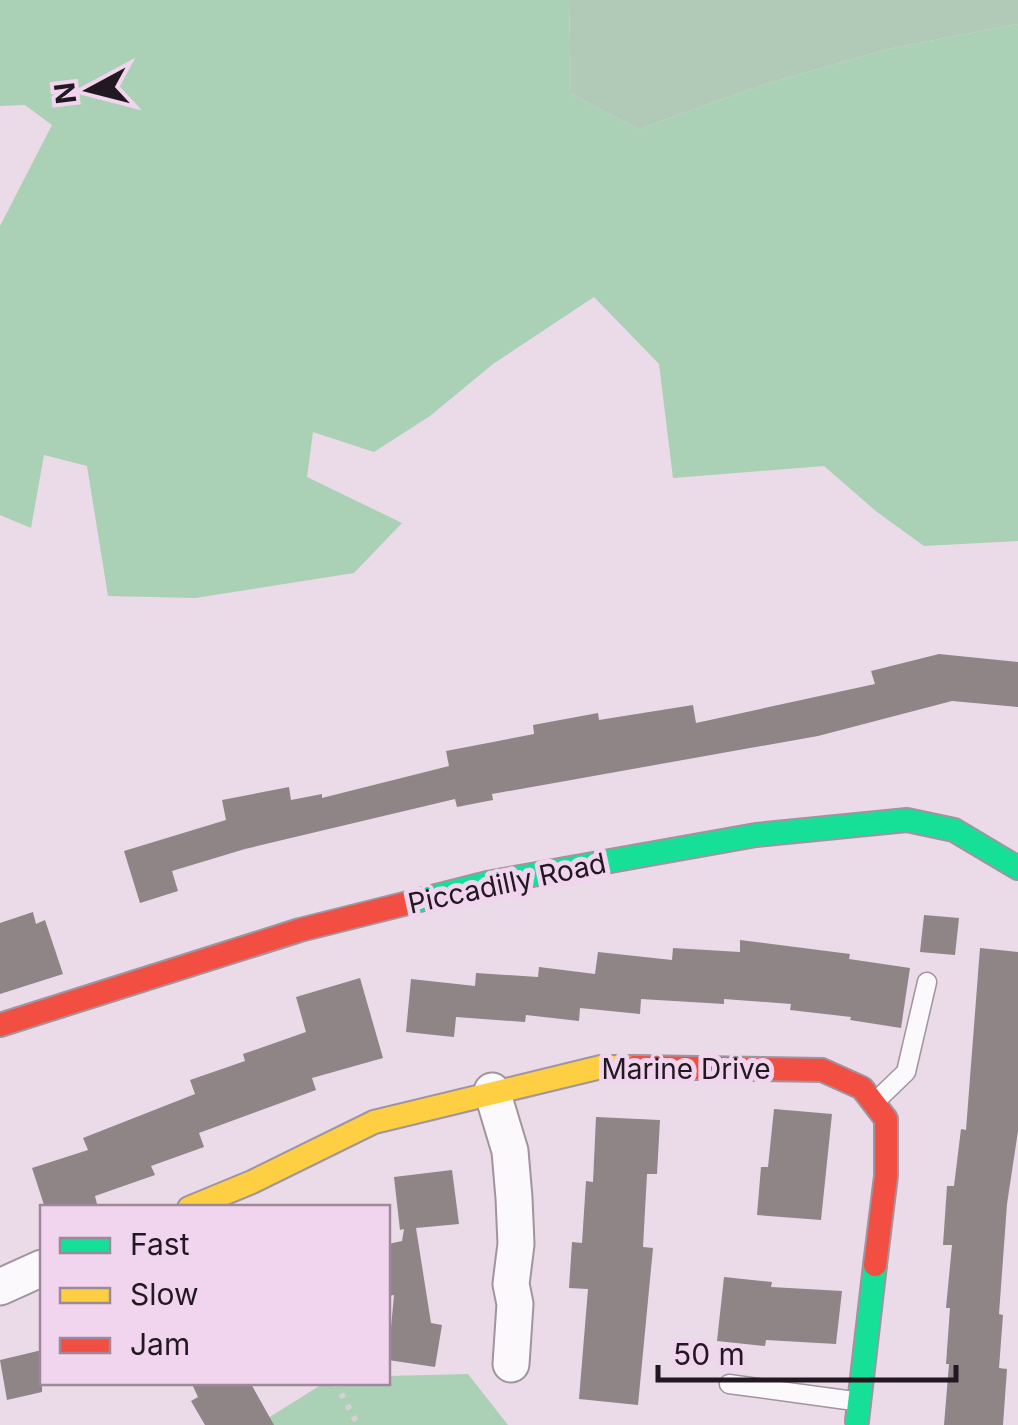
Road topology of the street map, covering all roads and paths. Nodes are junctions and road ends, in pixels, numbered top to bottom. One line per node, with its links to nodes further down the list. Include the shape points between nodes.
1 (1018, 868): 3 (street, Piccadilly Road, via 954,830 906,820 756,835 488,882 300,930)
2 (927, 982): 5 (lane, via 906,1072)
3 (0, 1026)
4 (492, 1091): 5 (street, Marine Drive, via 601,1067 749,1067 822,1070 862,1088); 6 (street, Marine Drive, via 374,1122); 9 (street, via 510,1151 514,1198)
5 (874, 1103): 12 (street, via 886,1119 886,1176)
6 (228, 1200)
7 (40, 1269): 8 (street)
8 (0, 1286)
9 (510, 1364)
10 (730, 1384): 12 (lane)
11 (337, 1385): 13 (path)
12 (858, 1411)
13 (358, 1425)

